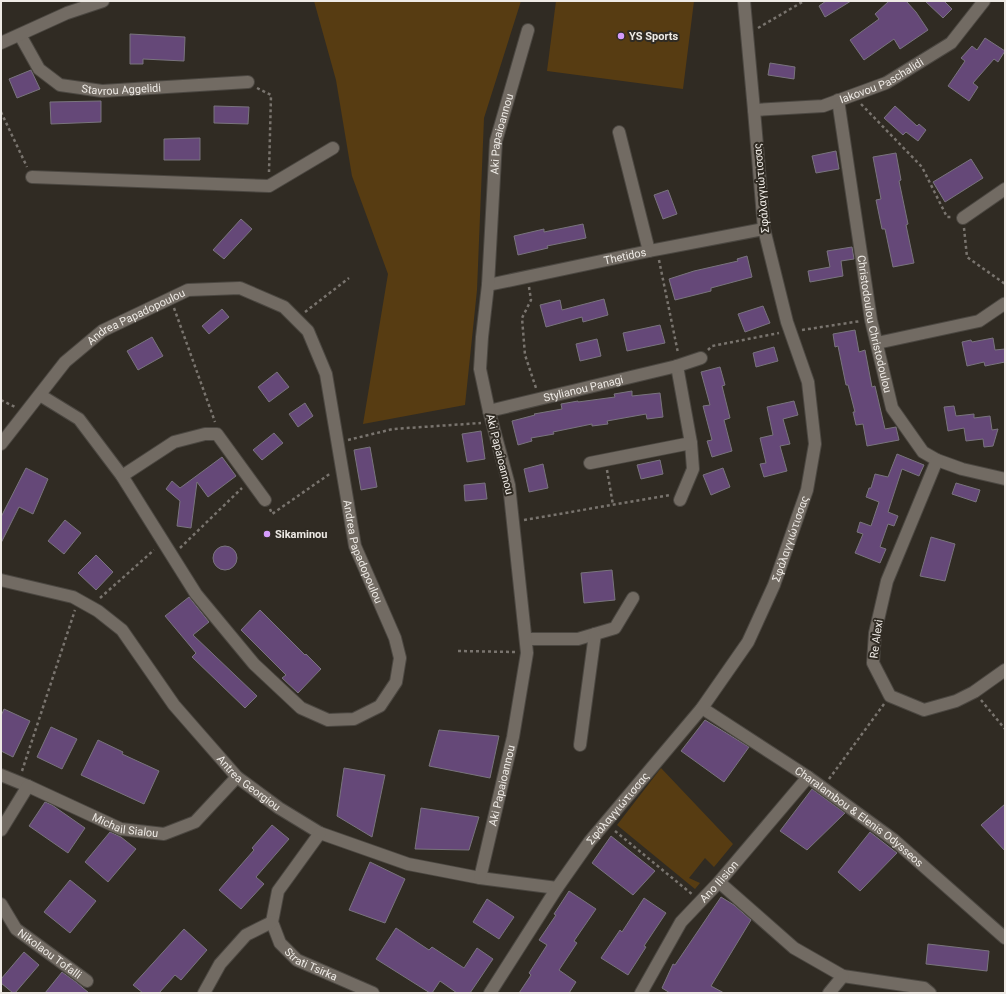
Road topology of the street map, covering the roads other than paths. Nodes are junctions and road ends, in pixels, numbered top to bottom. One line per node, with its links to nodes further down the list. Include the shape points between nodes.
1 (103, 1): 5 (street, via 67,13)
2 (744, 1): 9 (street, Σφάλαγγιώτισσας)
3 (984, 1): 8 (street, Iakovou Paschalidi, via 951,43 886,83)
4 (528, 30): 17 (street, Aki Papaioannou, via 496,141)
5 (20, 35): 6 (street); 7 (street, Stavrou Aggelidi, via 39,69 60,85 102,91)
6 (1, 44)
7 (248, 82)
8 (838, 100): 9 (street, Iakovou Paschalidi, via 823,106); 19 (street, Christodoulou Christodoulou, via 871,320)
9 (754, 110): 15 (street, Σφάλαγγιώτισσας)
10 (619, 132): 16 (street)
11 (333, 148): 12 (street, via 269,186)
12 (32, 176)
13 (1005, 189): 14 (street)
14 (963, 218)
15 (764, 229): 16 (street, Thetidos); 37 (street, Σφάλαγγιώτισσας, via 790,331 808,382 815,444 807,490 774,585 748,642)
16 (653, 250): 17 (street, Thetidos)
17 (488, 285): 23 (street, Aki Papaioannou, via 480,369)
18 (1005, 305): 19 (street, via 979,321)
19 (877, 343): 26 (street, Christodoulou Christodoulou, via 892,408 923,452)
20 (701, 358): 21 (street, Stylianou Panagi)
21 (679, 366): 23 (street, Stylianou Panagi, via 540,399); 24 (street)
22 (40, 395): 25 (street, Andrea Papadopoulou); 28 (street, Andrea Papadopoulou, via 78,420); 28 (street, Andrea Papadopoulou, via 65,362 102,331 188,290 240,288 284,307 308,331 326,374 355,546 395,638 400,658 396,682 380,706 347,720 328,720 301,708 254,664 196,594)
23 (491, 416): 35 (street, Aki Papaioannou, via 509,485)
24 (691, 443): 27 (street); 30 (street, via 693,469)
25 (1, 444)
26 (937, 460): 29 (street, Christodoulou Christodoulou); 36 (street, Re Alexi, via 887,581 876,633 873,664 890,696 924,710 956,701 974,692)
27 (590, 463)
28 (122, 476): 31 (street, via 174,442 205,434 217,434)
29 (1005, 479)
30 (682, 497)
31 (265, 500)
32 (1, 580): 40 (street, Antrea Georgiou, via 73,597 98,610 122,630 174,705)
33 (633, 598): 34 (street, via 615,628)
34 (595, 634): 35 (street, via 578,639); 38 (street)
35 (526, 639): 45 (street, Aki Papaioannou, via 527,653 513,737)
36 (1005, 670)
37 (702, 708): 41 (street, Charalambou & Elenis Odysseos); 47 (street, Σφάλαγγιώτισσας, via 590,841)
38 (580, 745)
39 (1, 775): 42 (street, Michail Sialou)
40 (237, 777): 42 (street, Michail Sialou, via 195,822 164,834 121,829); 44 (street, Antrea Georgiou, via 278,808)
41 (808, 777): 46 (street, Ano Ilision); 50 (street, Charalambou & Elenis Odysseos, via 894,840)
42 (24, 784): 43 (street)
43 (1, 830)
44 (320, 833): 45 (street, Antrea Georgiou, via 408,864); 49 (street, via 278,891)
45 (480, 878): 47 (street, Antrea Georgiou)
46 (719, 882): 51 (street, via 794,948); 56 (street, Ano Ilision, via 681,922)
47 (557, 888): 55 (street, Σφάλαγγιώτισσας)
48 (1, 904): 52 (street, Nikolaou Tofalli, via 16,929)
49 (272, 922): 53 (street, via 246,935 220,964); 54 (street, Strati Tsirka, via 280,943 297,960)
50 (1005, 938)
51 (843, 976): 57 (street); 58 (street, via 924,988)
52 (87, 981)
53 (204, 993)
54 (373, 993)
55 (490, 993)
56 (641, 993)
57 (829, 993)
58 (930, 993)

